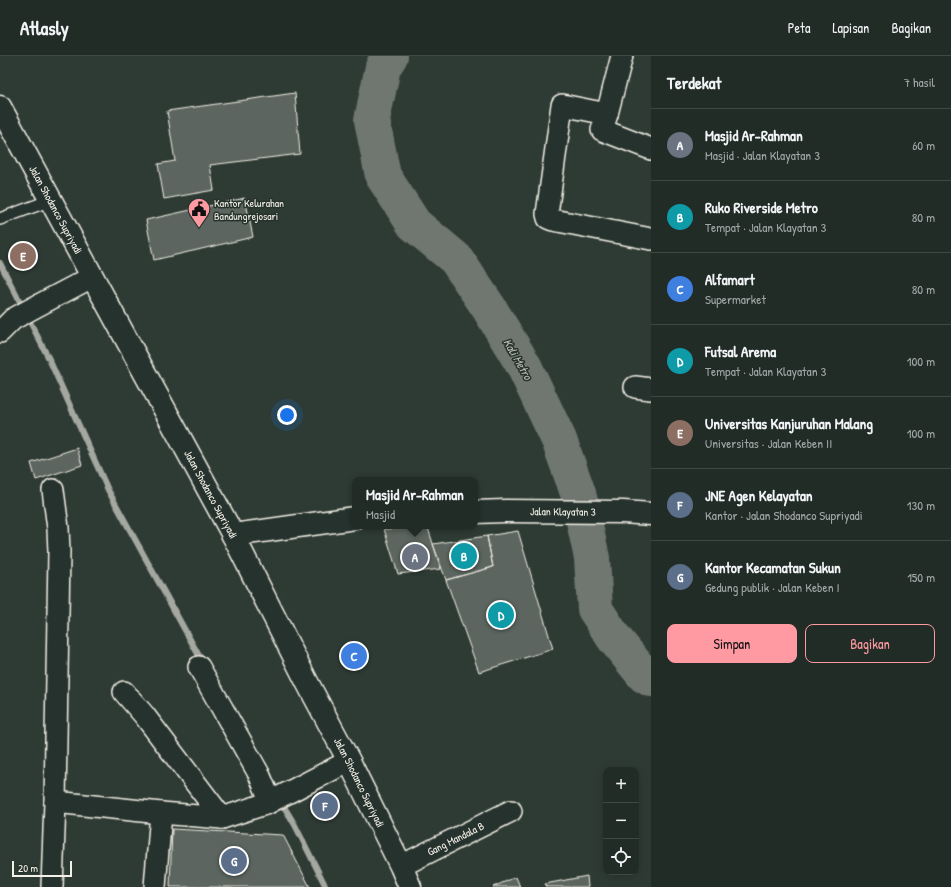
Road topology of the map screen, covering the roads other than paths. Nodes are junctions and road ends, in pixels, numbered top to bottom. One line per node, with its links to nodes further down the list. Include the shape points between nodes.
1 (622, 56): 3 (street)
2 (0, 107): 5 (main road, Jalan Shodanco Supriyadi)
3 (607, 114): 4 (street, via 602,130); 7 (street, via 562,105 548,218)
4 (651, 149)
5 (51, 200): 6 (lane); 8 (main road, Jalan Shodanco Supriyadi)
6 (0, 219)
7 (651, 239)
8 (92, 277): 9 (street, via 35,306); 14 (main road, Jalan Shodanco Supriyadi)
9 (7, 326)
10 (53, 490): 18 (street, via 59,552)
11 (478, 512): 12 (main road, Jalan Klayatan 3)
12 (651, 514)
13 (352, 518): 14 (main road)
14 (232, 535): 17 (main road, Jalan Shodanco Supriyadi)
15 (199, 667): 19 (street, via 259,774)
16 (124, 692): 22 (street)
17 (349, 761): 19 (street); 23 (main road, Jalan Shodanco Supriyadi)
18 (55, 802): 21 (street); 24 (street)
19 (270, 802): 22 (street)
20 (511, 811): 23 (street, Gang Mandala B)
21 (161, 813): 22 (street); 25 (street)
22 (222, 818)
23 (401, 866): 26 (main road, Jalan Shodanco Supriyadi)
24 (52, 887)
25 (155, 887)
26 (410, 887)

